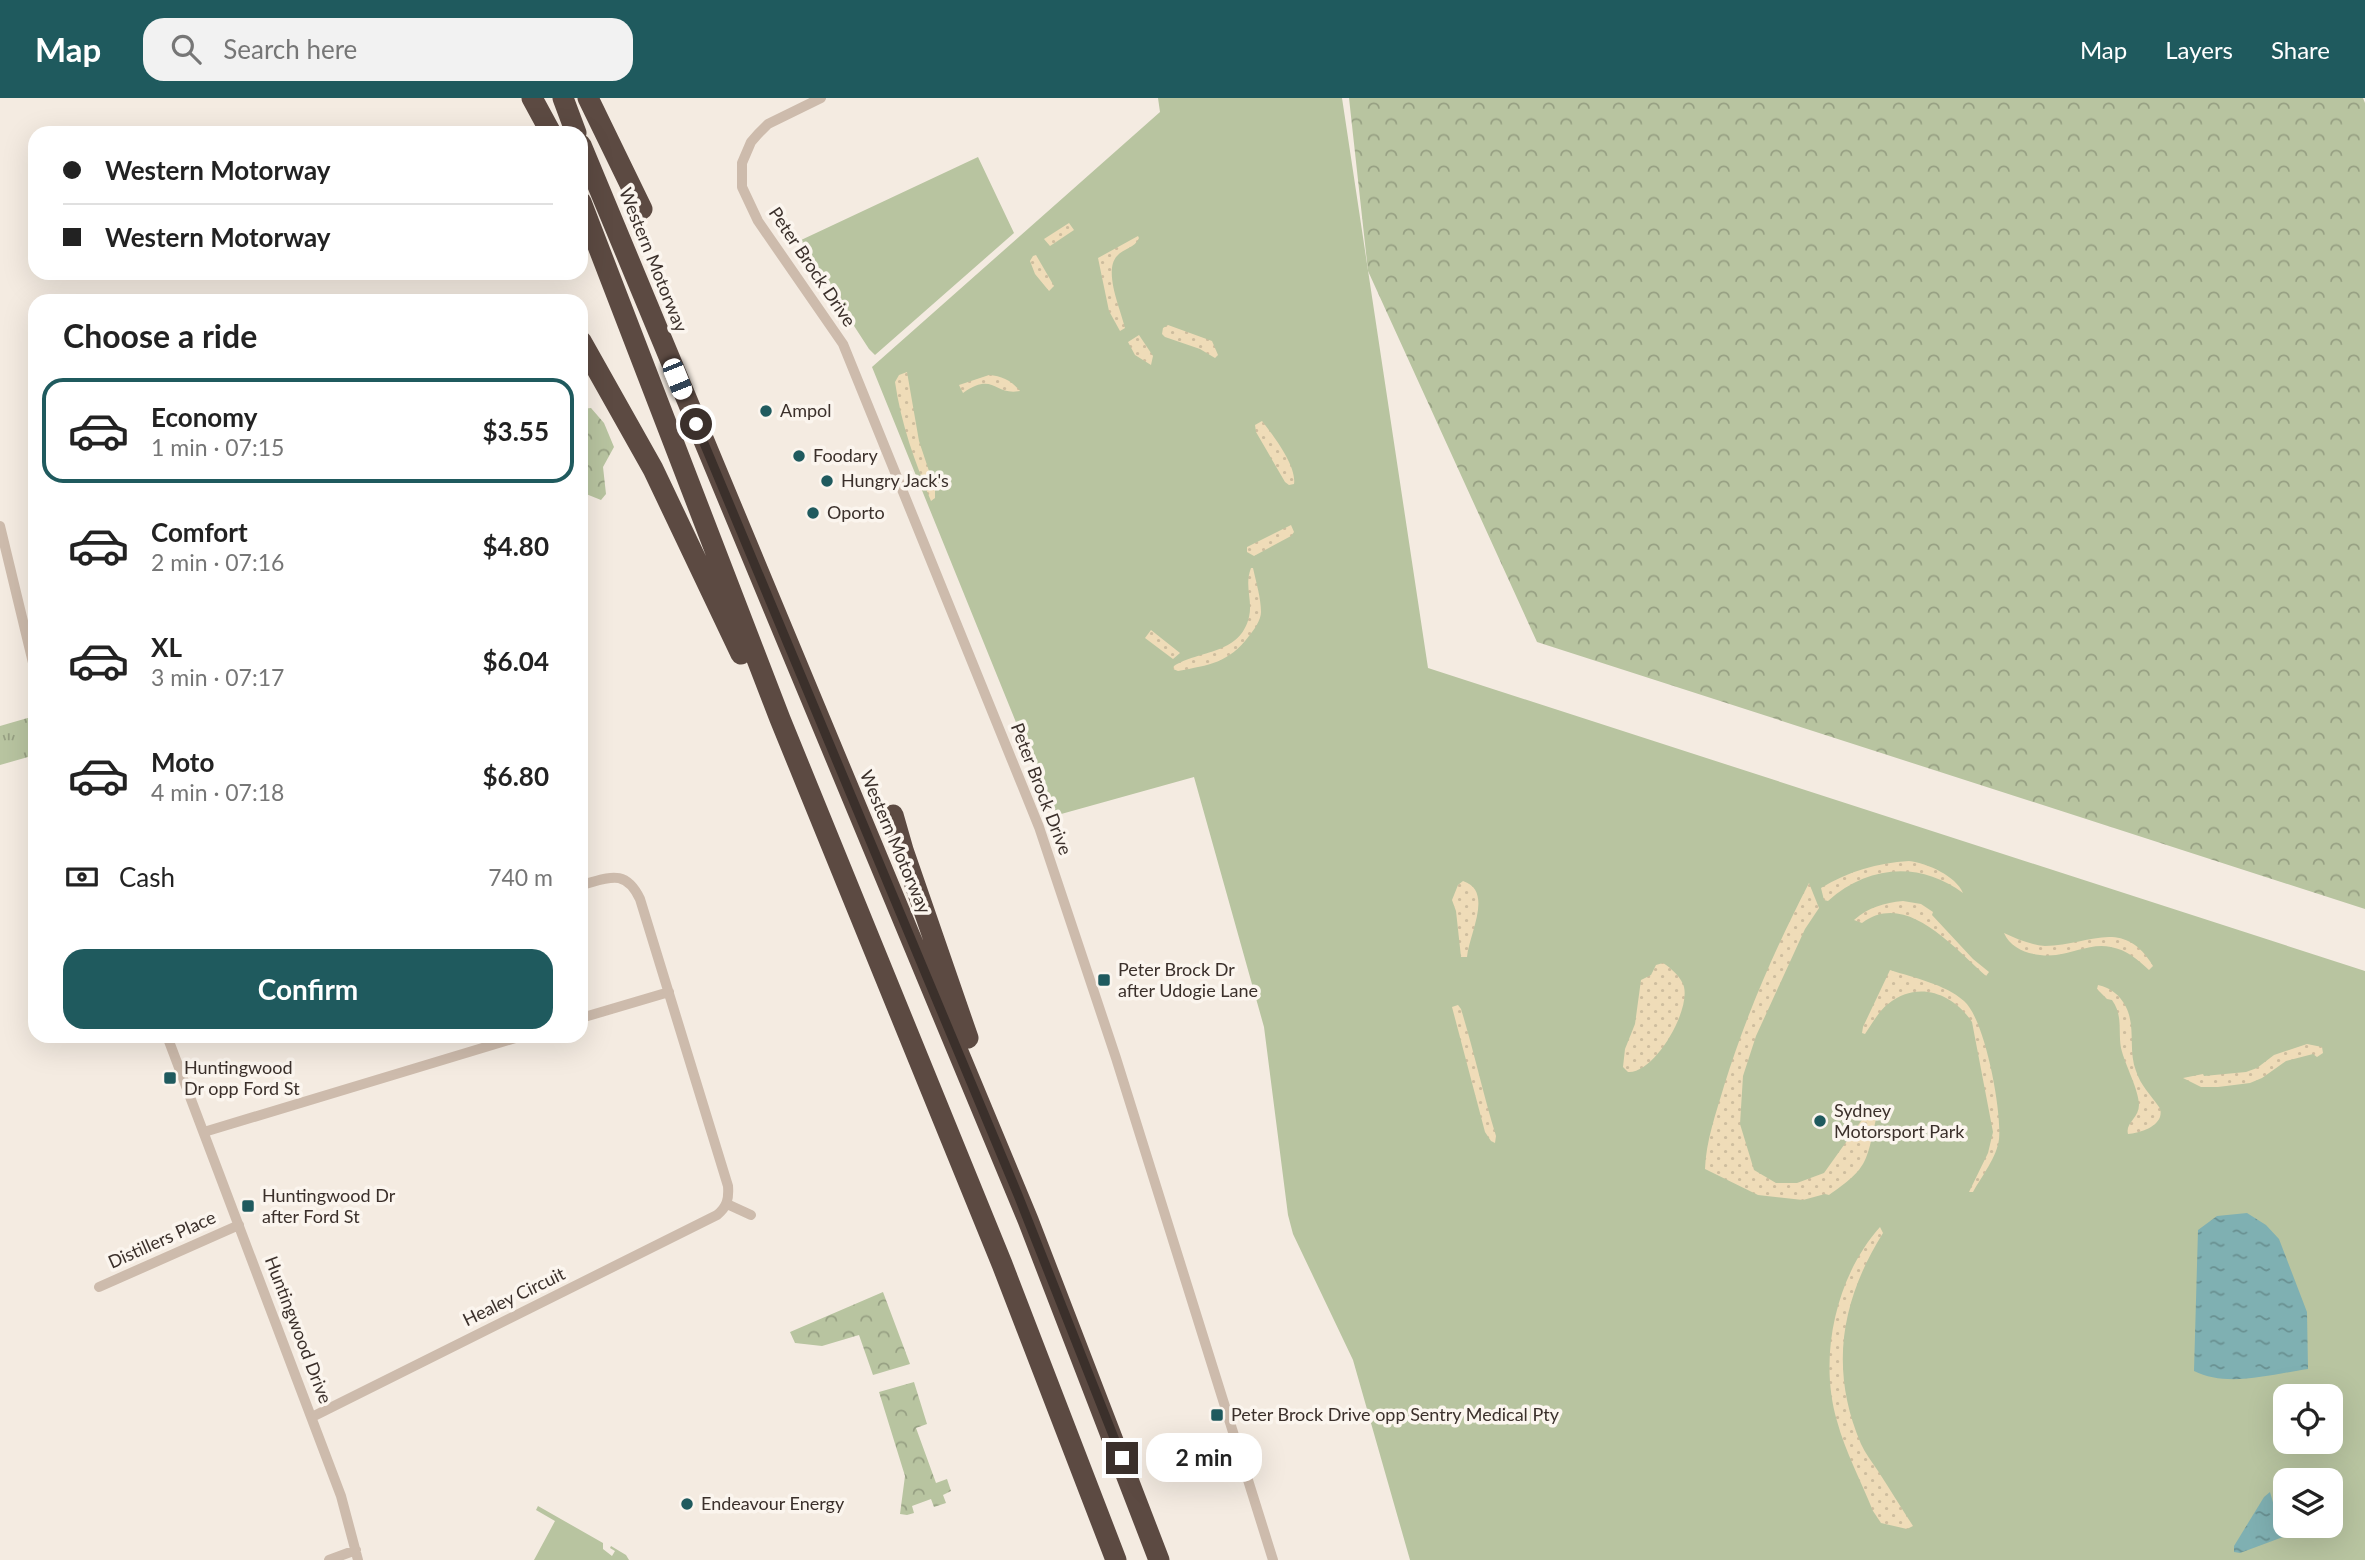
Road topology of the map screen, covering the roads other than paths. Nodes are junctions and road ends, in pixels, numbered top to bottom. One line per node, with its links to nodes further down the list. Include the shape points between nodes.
1 (532, 98): 6 (highway)
2 (541, 98): 7 (highway)
3 (563, 98): 8 (highway)
4 (588, 98): 10 (highway)
5 (821, 98): 33 (street, Peter Brock Drive, via 768,124 758,134 742,163 742,187 758,220 843,344 1039,827)
6 (549, 126)
7 (551, 126)
8 (573, 126)
9 (588, 162): 25 (highway, Western Motorway)
10 (642, 209)
11 (588, 220): 15 (highway)
12 (588, 354): 15 (highway, via 653,470 768,715)
13 (0, 526): 14 (street)
14 (28, 642)
15 (780, 719): 31 (highway, via 1002,1264)
16 (893, 815): 25 (highway, via 999,1120)
17 (588, 884): 18 (street, via 615,878 633,885)
18 (669, 992): 19 (street); 23 (street, via 728,1186)
19 (588, 1016)
20 (170, 1043): 22 (street, Huntingwood Drive)
21 (499, 1043): 22 (street)
22 (204, 1132): 26 (street, Huntingwood Drive)
23 (727, 1204): 24 (street); 28 (street, Healey Circuit, via 718,1215)
24 (751, 1215)
25 (1028, 1220): 32 (highway, Western Motorway)
26 (239, 1225): 27 (street, Distillers Place); 28 (street, Huntingwood Drive)
27 (99, 1287)
28 (312, 1417): 29 (street, Huntingwood Drive)
29 (357, 1555): 30 (street)
30 (329, 1560)
31 (1116, 1560)
32 (1159, 1560)
33 (1273, 1560)

